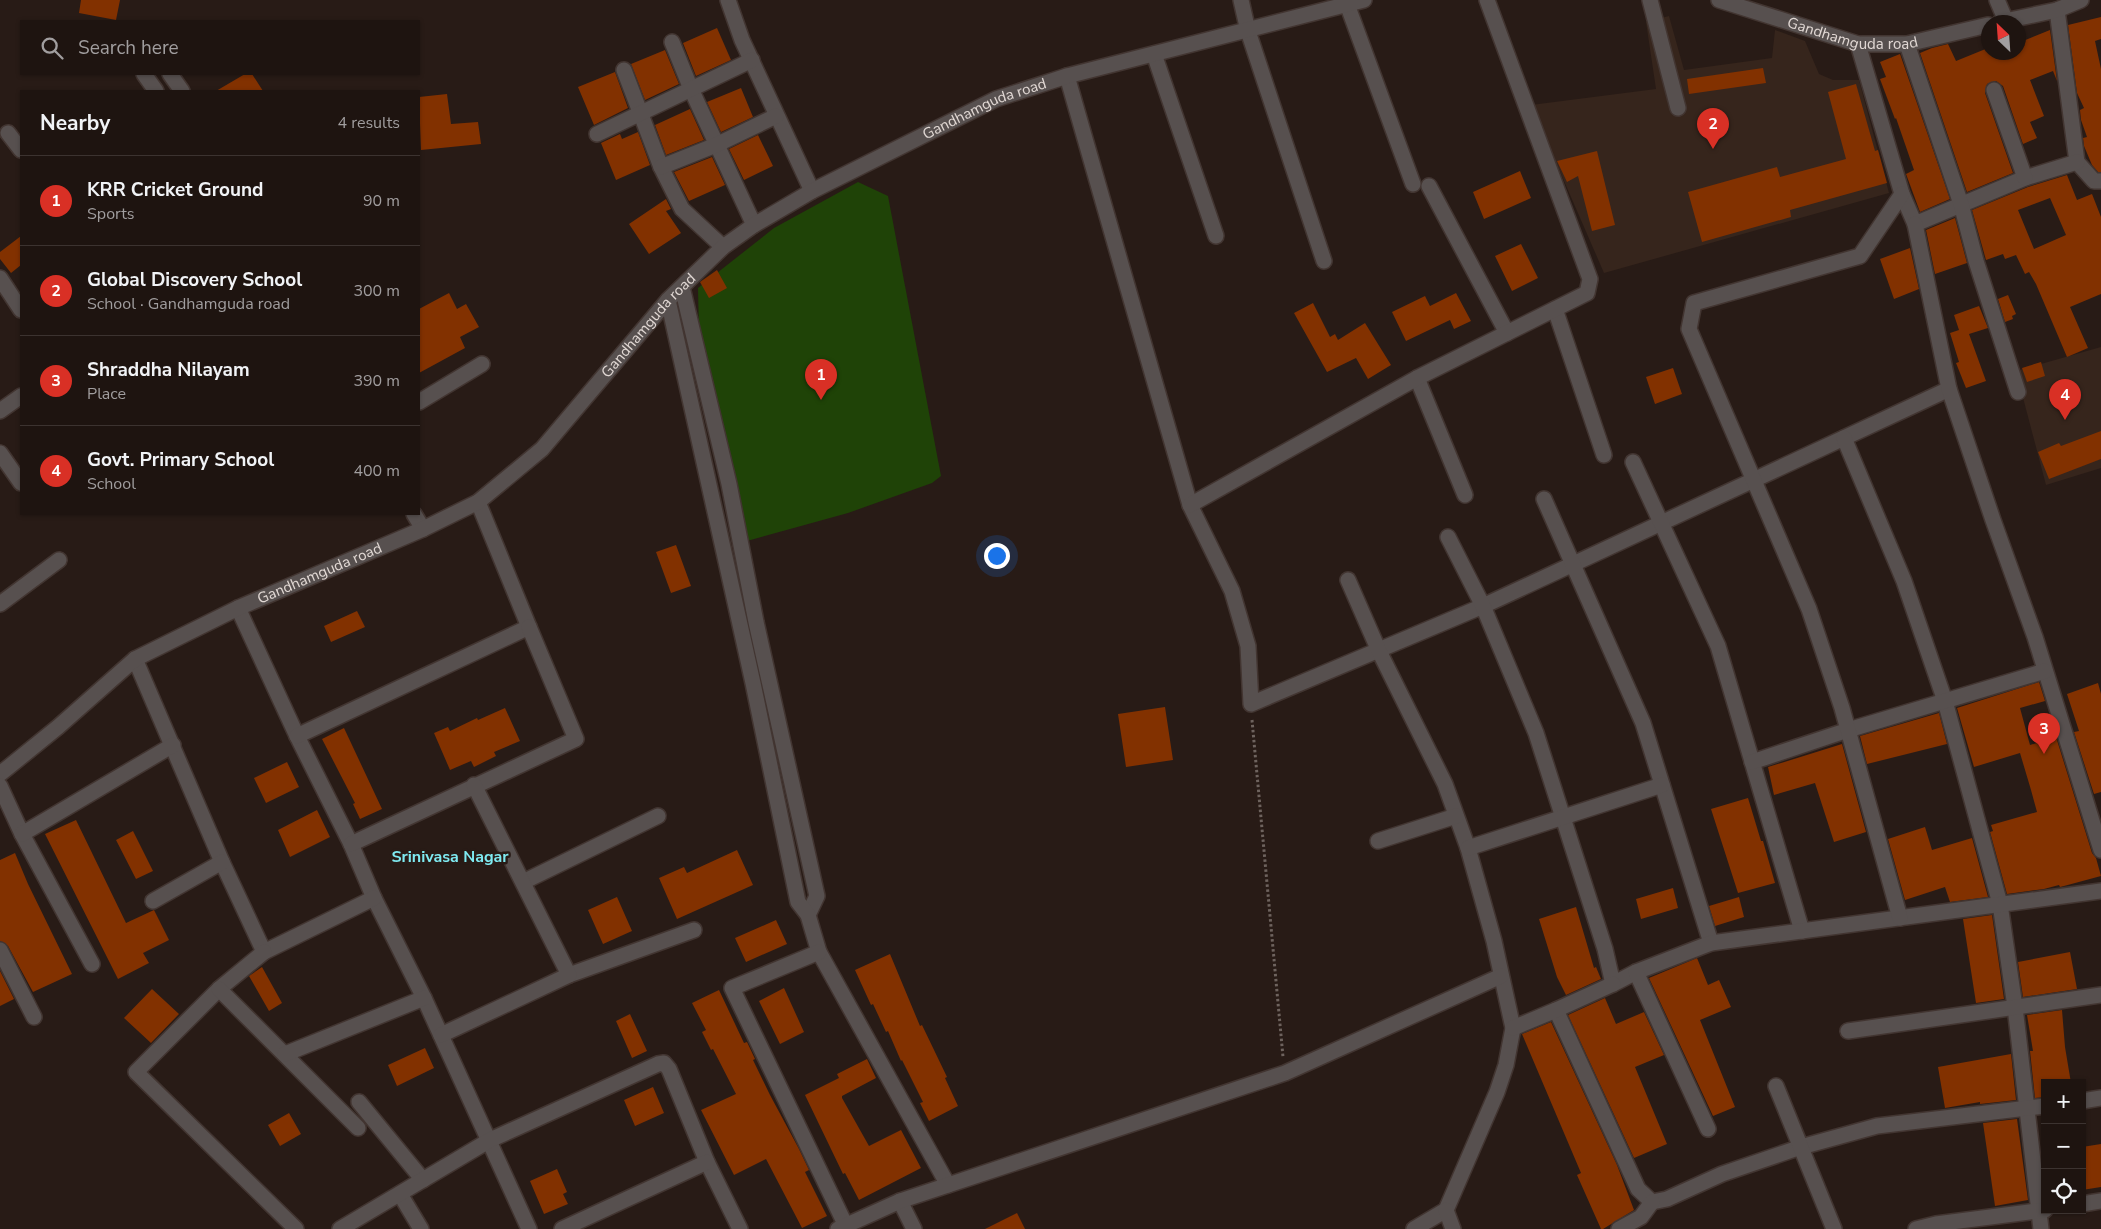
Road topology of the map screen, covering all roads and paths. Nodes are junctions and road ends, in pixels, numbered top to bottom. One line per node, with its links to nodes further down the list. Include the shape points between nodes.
1 (728, 0): 19 (street)
2 (1241, 0): 14 (street)
3 (1364, 0): 9 (street, Gandhamguda road)
4 (1487, 0): 53 (street, via 1590,279 1587,293)
5 (1650, 0): 28 (street)
6 (1719, 0): 16 (street, Gandhamguda road)
7 (1997, 0): 11 (street)
8 (2081, 0): 10 (street)
9 (1347, 4): 14 (street, Gandhamguda road); 39 (street)
10 (2057, 10): 12 (street); 35 (street)
11 (2001, 15)
12 (2026, 17)
13 (1981, 27): 17 (street, Gandhamguda road)
14 (1248, 31): 18 (street, Gandhamguda road); 48 (street)
15 (672, 42): 24 (street)
16 (1858, 44): 17 (street, Gandhamguda road); 42 (street)
17 (1907, 44): 43 (street)
18 (1154, 54): 23 (street, Gandhamguda road); 46 (street)
19 (752, 60): 24 (street); 30 (street)
20 (624, 70): 29 (street)
21 (145, 75): 25 (street)
22 (171, 75): 26 (street)
23 (1067, 76): 41 (street, Gandhamguda road, via 996,99); 71 (street)
24 (691, 89): 29 (street); 33 (street)
25 (155, 90)
26 (181, 90)
27 (1994, 90): 37 (street)
28 (1678, 108)
29 (640, 114): 32 (street); 36 (street)
30 (776, 116): 33 (street); 41 (street)
31 (8, 133): 34 (street)
32 (597, 134)
33 (716, 145): 36 (street); 45 (street)
34 (20, 149)
35 (2077, 162): 37 (street); 38 (street, via 2094,181)
36 (660, 167): 47 (street, via 682,209)
37 (2026, 178): 43 (street)
38 (2101, 181)
39 (1413, 184)
40 (1429, 186): 54 (street)
41 (812, 191): 45 (street, Gandhamguda road)
42 (1902, 194): 44 (street); 66 (street, via 1860,256 1694,303 1689,328)
43 (1961, 204): 44 (street); 58 (street)
44 (1915, 224): 57 (street)
45 (754, 225): 47 (street, Gandhamguda road)
46 (1216, 236)
47 (723, 247): 50 (street, Gandhamguda road)
48 (1324, 261)
49 (0, 278): 52 (street)
50 (682, 287): 51 (street, Gandhamguda road); 78 (street, via 729,484)
51 (668, 300): 70 (street, Gandhamguda road, via 542,449); 79 (street)
52 (20, 308)
53 (1555, 308): 54 (street); 64 (street)
54 (1507, 333): 56 (street)
55 (482, 364): 60 (street)
56 (1417, 378): 68 (street); 71 (street)
57 (1949, 389): 62 (street); 89 (street)
58 (2018, 392)
59 (20, 397): 61 (street)
60 (420, 401)
61 (0, 411)
62 (1844, 438): 66 (street); 90 (street, via 1904,581)
63 (0, 453): 67 (street)
64 (1604, 455)
65 (1633, 462): 73 (street)
66 (1754, 481): 73 (street); 92 (street, via 1809,609)
67 (20, 482)
68 (1465, 495)
69 (1544, 499): 77 (street)
70 (478, 502): 74 (street, Gandhamguda road); 84 (street)
71 (1190, 505): 91 (street, via 1232,591 1248,646)
72 (415, 515): 74 (street)
73 (1661, 524): 77 (street); 97 (street, via 1718,646)
74 (423, 529): 83 (street, Gandhamguda road)
75 (1448, 537): 82 (street)
76 (60, 560): 81 (street)
77 (1573, 565): 82 (street); 100 (street, via 1643,722)
78 (745, 568): 79 (street); 86 (street)
79 (729, 571): 88 (street)
80 (1348, 580): 85 (street)
81 (0, 604)
82 (1483, 606): 85 (street); 104 (street, via 1536,733)
83 (238, 608): 87 (street, Gandhamguda road); 93 (street)
84 (528, 627): 93 (street); 99 (street, via 576,739)
85 (1379, 651): 91 (street); 103 (street, via 1445,784)
86 (763, 655): 88 (street); 94 (street)
87 (135, 659): 96 (street); 98 (street, Gandhamguda road)
88 (748, 659): 95 (street)
89 (2045, 671): 90 (street); 109 (street)
90 (1945, 701): 92 (street); 115 (street)
91 (1251, 704): 139 (path)
92 (1848, 730): 97 (street); 117 (street)
93 (297, 736): 107 (street)
94 (784, 743): 95 (street); 116 (street, via 817,896)
95 (765, 744): 116 (street, via 798,902)
96 (173, 746): 105 (street); 110 (street)
97 (1752, 762): 119 (street)
98 (0, 774)
99 (474, 785): 107 (street); 111 (street)
100 (1662, 785): 104 (street); 120 (street)
101 (0, 786): 105 (street)
102 (658, 816): 111 (street)
103 (1456, 816): 106 (street); 108 (street)
104 (1562, 817): 108 (street); 128 (street, via 1605,949)
105 (22, 834): 124 (street)
106 (1378, 841)
107 (352, 844): 113 (street)
108 (1468, 848): 127 (street)
109 (2101, 850)
110 (222, 862): 114 (street); 122 (street)
111 (523, 882): 126 (street)
112 (2101, 891): 115 (street)
113 (374, 898): 122 (street); 131 (street)
114 (153, 901)
115 (2000, 904): 117 (street); 132 (street)
116 (808, 915): 123 (street)
117 (1900, 918): 119 (street)
118 (694, 930): 126 (street)
119 (1802, 931): 120 (street)
120 (1710, 943): 125 (street)
121 (0, 950): 134 (street)
122 (264, 952): 129 (street)
123 (819, 952): 152 (street); 162 (street, via 732,988)
124 (92, 964)
125 (1636, 972): 128 (street); 147 (street)
126 (569, 975): 137 (street)
127 (1502, 976): 135 (street); 139 (street)
128 (1613, 984): 133 (street)
129 (219, 989): 138 (street); 163 (street, via 136,1072)
130 (2101, 995): 132 (street)
131 (424, 998): 137 (street); 138 (street)
132 (2015, 1007): 136 (street); 145 (street)
133 (1556, 1010): 135 (street); 156 (street, via 1638,1189)
134 (34, 1017)
135 (1513, 1028): 159 (street, via 1497,1092)
136 (1848, 1031)
137 (441, 1035): 148 (street)
138 (285, 1054): 146 (street)
139 (1285, 1073): 152 (street)
140 (1776, 1086): 149 (street)
141 (2101, 1098): 142 (street)
142 (2086, 1100)
143 (359, 1102): 151 (street)
144 (2041, 1106): 145 (street)
145 (2027, 1108): 149 (street, via 1878,1126); 157 (street)
146 (358, 1128)
147 (1708, 1129)
148 (490, 1140): 150 (street, via 664,1063); 151 (street); 166 (street)
149 (1801, 1147): 156 (street); 173 (street)
150 (707, 1162): 167 (street); 168 (street)
151 (423, 1180): 153 (street)
152 (948, 1185): 154 (street)
153 (400, 1194): 164 (street); 165 (street)
154 (900, 1201): 162 (street); 169 (street)
155 (2101, 1201): 158 (street)
156 (1652, 1202): 172 (street, via 1642,1217)
157 (2041, 1203)
158 (2086, 1203)
159 (1446, 1210): 170 (street); 171 (street)
160 (2041, 1210): 174 (street)
161 (2042, 1214): 175 (street)
162 (842, 1227)
163 (296, 1229)
164 (340, 1229)
165 (421, 1229)
166 (529, 1229)
167 (562, 1229)
168 (740, 1229)
169 (914, 1229)
170 (1414, 1229)
171 (1453, 1229)
172 (1620, 1229)
173 (1834, 1229)
174 (1916, 1229)
175 (2041, 1229)

